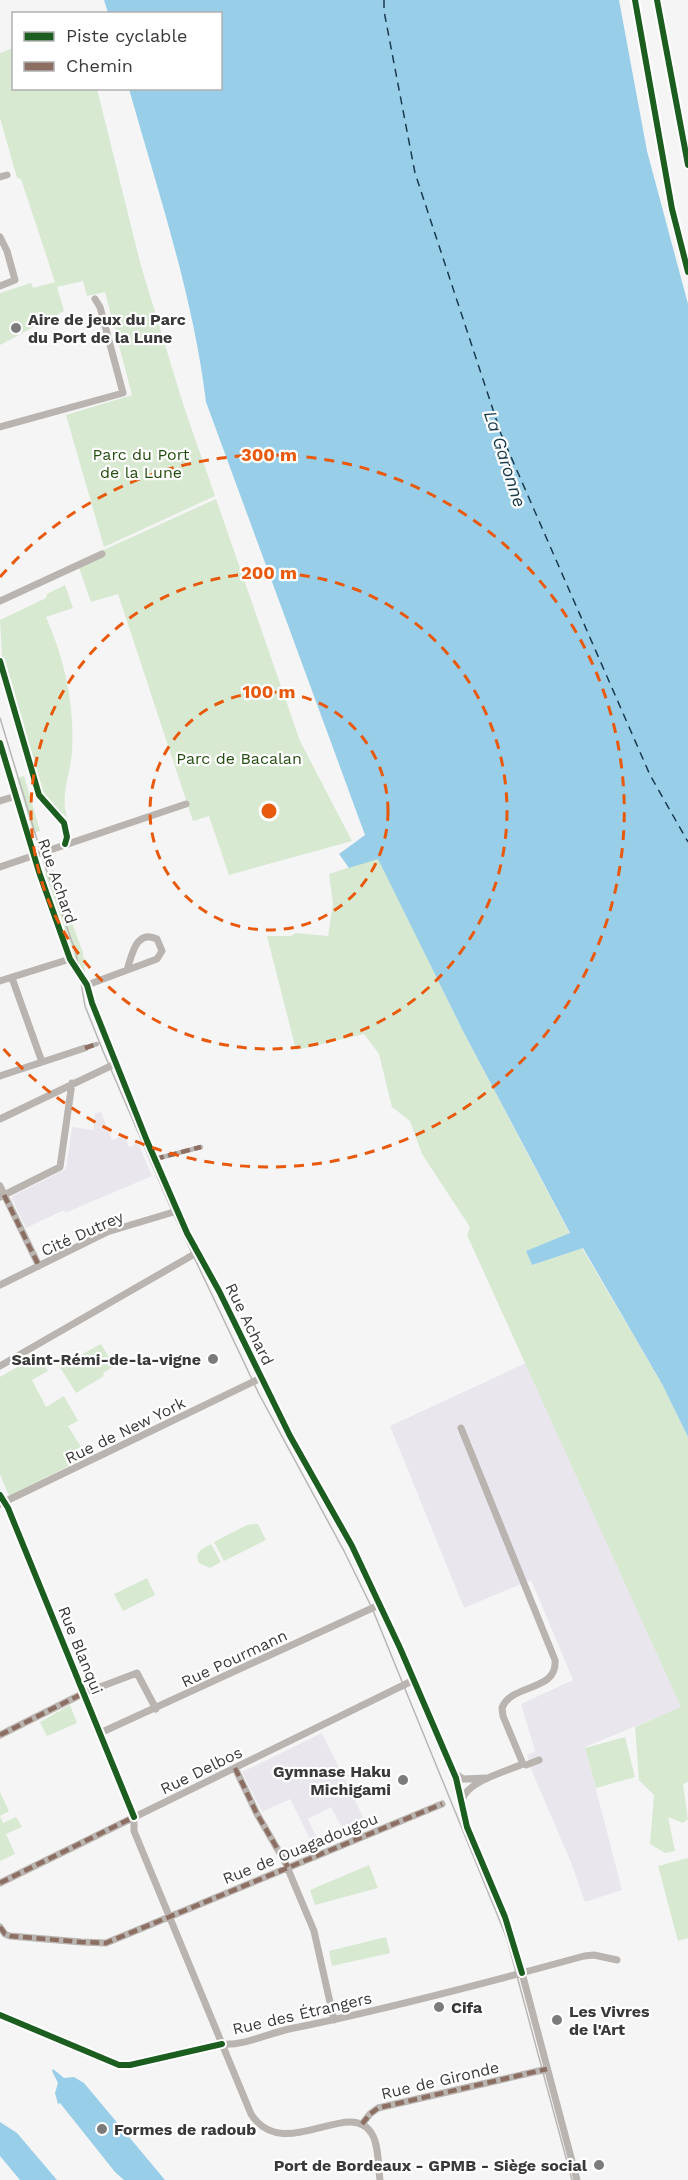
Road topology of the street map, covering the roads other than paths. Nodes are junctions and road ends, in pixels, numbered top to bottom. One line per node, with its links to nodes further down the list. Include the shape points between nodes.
1 (657, 0): 2 (main road)
2 (687, 161)
3 (0, 237): 4 (street, via 15,280)
4 (0, 286)
5 (95, 299): 6 (street, via 123,393)
6 (0, 427)
7 (102, 554): 8 (street)
8 (0, 601)
9 (0, 743): 10 (street, Rue Achard)
10 (16, 796): 11 (street); 13 (street, Rue Achard)
11 (0, 801)
12 (186, 804): 13 (street)
13 (34, 855): 14 (street); 15 (street, Rue Achard)
14 (0, 867)
15 (70, 959): 17 (street); 19 (street, Rue Achard)
16 (127, 970): 16 (street, via 139,939 157,939 160,956); 19 (street)
17 (12, 978): 18 (street); 22 (street)
18 (0, 981)
19 (87, 985): 23 (street, Rue Achard)
20 (97, 1044): 21 (street)
21 (85, 1048): 22 (street)
22 (42, 1062): 24 (street)
23 (117, 1063): 25 (street); 28 (street, Rue Achard)
24 (0, 1076)
25 (72, 1083): 26 (street); 30 (street, via 60,1167)
26 (0, 1119)
27 (201, 1147): 28 (street)
28 (155, 1159): 31 (street, Rue Achard)
29 (0, 1186): 30 (street)
30 (2, 1196): 33 (street)
31 (177, 1211): 32 (street, Rue Achard); 33 (street, Cité Dutrey, via 107,1232)
32 (198, 1252): 35 (street); 36 (street, Rue Achard)
33 (39, 1266): 34 (street, Cité Dutrey)
34 (0, 1286)
35 (0, 1366)
36 (261, 1378): 39 (street, Rue de New York); 40 (street, Rue Achard, via 352,1546)
37 (461, 1428): 47 (street, via 555,1660 547,1680 510,1696 502,1708)
38 (0, 1495): 39 (street, Rue Blanqui)
39 (2, 1503): 42 (street, Rue Blanqui)
40 (379, 1605): 41 (street, Rue Achard); 43 (street, Rue Pourmann)
41 (414, 1680): 48 (street, Rue Delbos); 49 (street, Rue Achard)
42 (84, 1693): 43 (street, via 137,1673); 44 (street, Rue Blanqui); 45 (street)
43 (156, 1709): 44 (street, Rue Pourmann)
44 (100, 1733): 53 (street, Rue Blanqui)
45 (0, 1735)
46 (538, 1760): 47 (street)
47 (523, 1764): 50 (street)
48 (235, 1768): 53 (street, Rue Delbos); 54 (street)
49 (452, 1771): 50 (street, via 463,1779); 51 (street, Rue Achard)
50 (488, 1778): 51 (street, via 467,1790)
51 (462, 1801): 59 (street, Rue Achard, via 467,1827 505,1917)
52 (442, 1804): 54 (street, Rue de Ouagadougou)
53 (134, 1817): 55 (street, Rue Delbos); 56 (street, Rue Blanqui, via 134,1831)
54 (288, 1867): 56 (street, Rue de Ouagadougou); 61 (street, via 314,1931)
55 (0, 1883)
56 (169, 1916): 57 (street, Rue de Ouagadougou, via 101,1944 10,1936); 62 (street, Rue Blanqui)
57 (0, 1927)
58 (617, 1960): 59 (street, Rue des Étrangers, via 584,1956)
59 (522, 1973): 61 (street, Rue des Étrangers); 63 (street)
60 (0, 2014): 62 (street, Rue des Étrangers, via 119,2065)
61 (334, 2020): 62 (street, Rue des Étrangers)
62 (222, 2044): 64 (street, via 251,2114 266,2130 292,2134 344,2122)
63 (547, 2069): 64 (street, Rue de Gironde, via 378,2108); 66 (street)
64 (362, 2124): 65 (street, via 375,2142)
65 (380, 2180)
66 (577, 2180)

